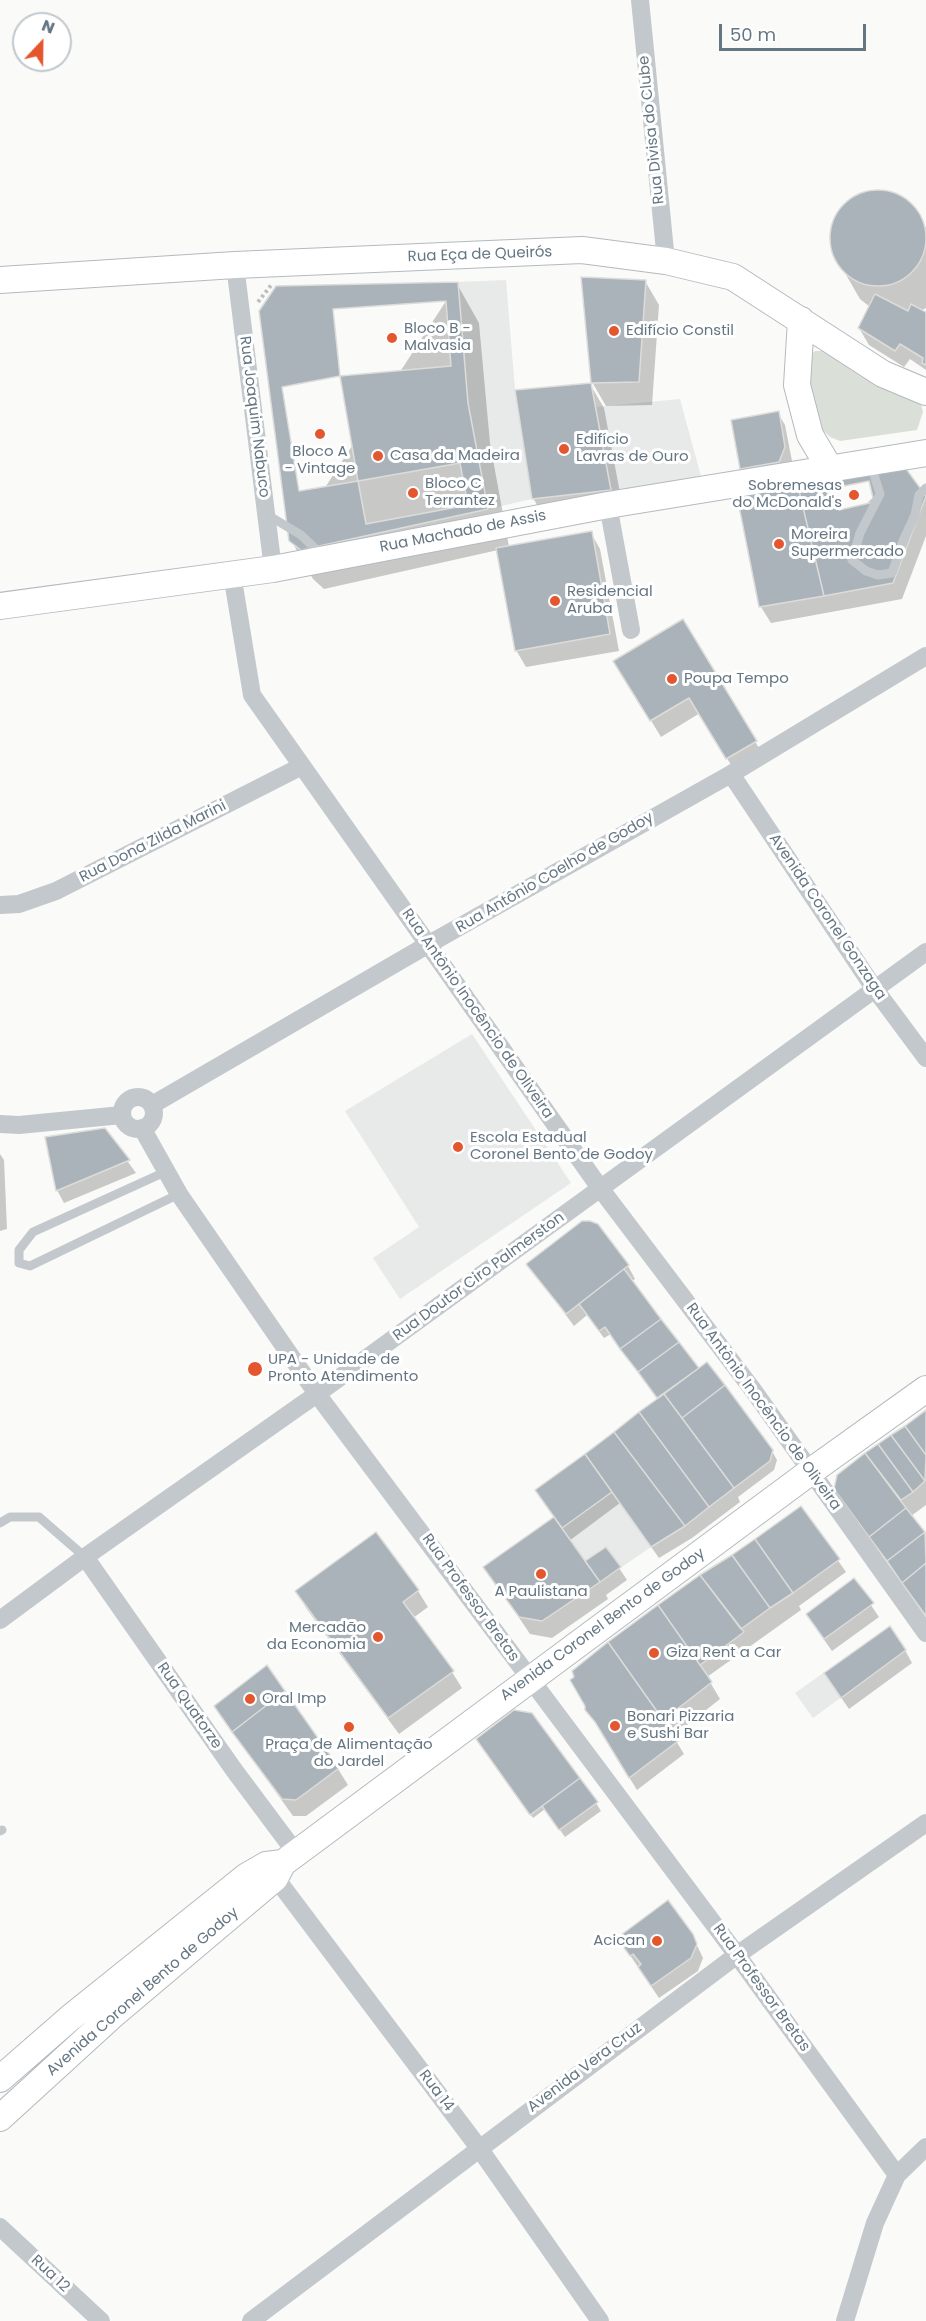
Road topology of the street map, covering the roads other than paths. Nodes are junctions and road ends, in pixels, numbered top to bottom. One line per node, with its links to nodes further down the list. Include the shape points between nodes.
1 (640, 0): 2 (street, Rua Divisa do Clube)
2 (666, 261): 3 (main road, Rua Eça de Queirós, via 582,250); 5 (main road, Rua Eça de Queirós, via 733,277)
3 (235, 265): 4 (main road, Rua Eça de Queirós); 12 (street, Rua Joaquim Nabuco)
4 (0, 280)
5 (801, 320): 6 (main road, Rua Eça de Queirós, via 883,374); 9 (main road, via 797,385 810,435)
6 (926, 392)
7 (926, 453): 8 (main road, Rua Machado de Assis)
8 (870, 462): 9 (main road, Rua Machado de Assis); 10 (lane, via 880,494 863,526 852,561 866,571 892,573)
9 (830, 469): 11 (main road, Rua Machado de Assis)
10 (926, 488)
11 (608, 505): 13 (main road, Rua Machado de Assis); 17 (street)
12 (267, 514): 13 (lane, via 301,534); 14 (street, Rua Joaquim Nabuco)
13 (325, 559): 14 (main road, Rua Machado de Assis)
14 (273, 569): 15 (main road, Rua Machado de Assis)
15 (232, 574): 16 (main road, Rua Machado de Assis); 19 (street, Rua Antônio Inocêncio de Oliveira, via 252,695)
16 (0, 606)
17 (631, 630)
18 (926, 656): 20 (street, Rua Antônio Coelho de Godoy)
19 (302, 766): 21 (street, Rua Dona Zilda Marini, via 56,891 19,904); 22 (street, Rua Antônio Inocêncio de Oliveira)
20 (731, 774): 22 (street, Rua Antônio Coelho de Godoy); 24 (street, Avenida Coronel Gonzaga)
21 (0, 905)
22 (429, 944): 26 (street, Rua Antônio Coelho de Godoy); 31 (street, Rua Antônio Inocêncio de Oliveira)
23 (926, 952): 24 (street, Rua Doutor Ciro Palmerston)
24 (874, 988): 25 (street, Avenida Coronel Gonzaga); 31 (street, Rua Doutor Ciro Palmerston)
25 (926, 1058)
26 (152, 1105): 27 (street, via 133,1098); 29 (street, via 153,1119)
27 (122, 1115): 28 (street); 29 (street, via 130,1127)
28 (0, 1124)
29 (142, 1128): 30 (street, Rua Professor Bretas)
30 (165, 1172): 32 (street, Rua Professor Bretas); 32 (lane, via 33,1232 19,1250 19,1263 30,1266)
31 (600, 1188): 34 (street, Rua Doutor Ciro Palmerston); 35 (street, Rua Antônio Inocêncio de Oliveira)
32 (179, 1194): 34 (street, Rua Professor Bretas)
33 (926, 1389): 35 (main road, Avenida Coronel Bento de Godoy)
34 (317, 1394): 37 (street, Rua Doutor Ciro Palmerston); 40 (street, Rua Professor Bretas)
35 (810, 1472): 39 (street, Rua Antônio Inocêncio de Oliveira); 40 (main road, Avenida Coronel Bento de Godoy)
36 (0, 1523): 37 (lane, via 10,1517 39,1517)
37 (85, 1557): 38 (street, Rua Doutor Ciro Palmerston); 42 (street, Rua Quatorze, via 234,1770)
38 (0, 1620)
39 (926, 1633)
40 (529, 1679): 42 (main road, Avenida Coronel Bento de Godoy); 43 (street, Rua Professor Bretas)
41 (926, 1823): 43 (street, Avenida Vera Cruz)
42 (280, 1865): 44 (main road, Avenida Coronel Bento de Godoy, via 247,1876); 45 (main road, Avenida Coronel Bento de Godoy); 47 (street, Rua 14)
43 (737, 1954): 47 (street, Avenida Vera Cruz); 48 (street, Rua Professor Bretas)
44 (2, 2071)
45 (0, 2118)
46 (926, 2146): 48 (street)
47 (479, 2148): 51 (street, Avenida Vera Cruz); 52 (street, Rua 14)
48 (897, 2175): 53 (street, via 875,2223)
49 (0, 2227): 50 (street, Rua 12)
50 (101, 2321)
51 (250, 2321)
52 (600, 2321)
53 (845, 2321)

